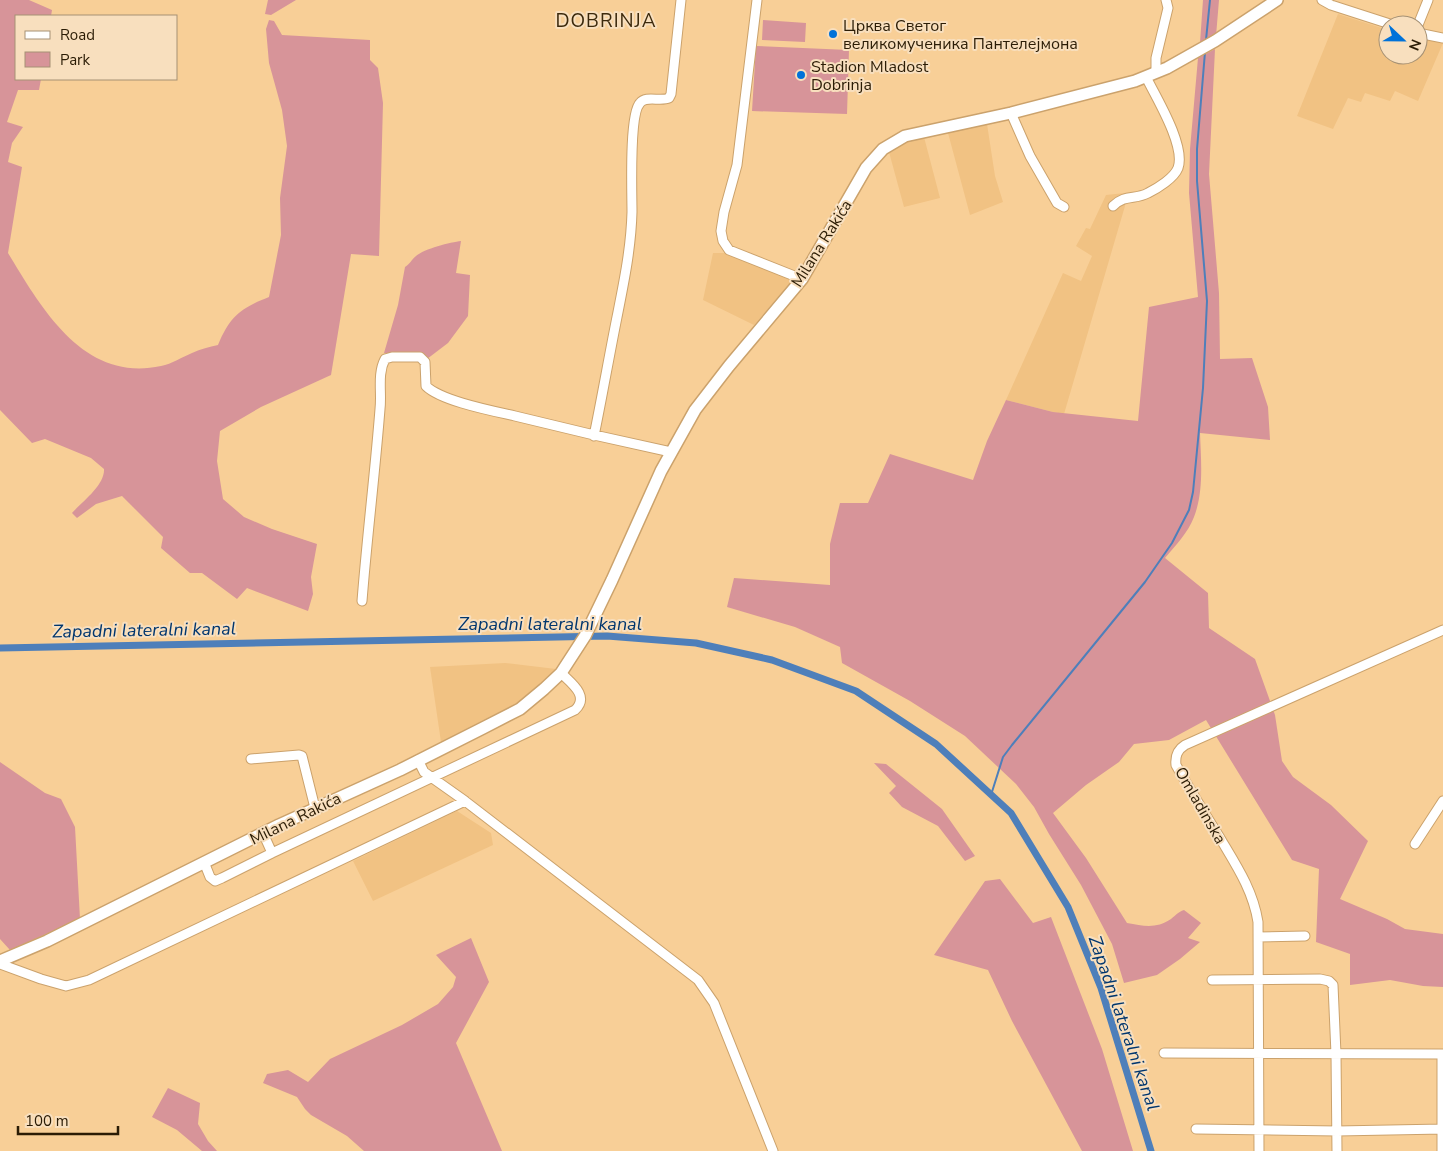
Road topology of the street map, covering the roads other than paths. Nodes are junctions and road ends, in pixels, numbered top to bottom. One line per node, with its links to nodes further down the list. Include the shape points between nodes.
1 (681, 0): 16 (street, via 671,94 664,100 644,100 636,110 632,144 630,252)
2 (757, 0): 15 (street, via 737,165 721,231 729,250)
3 (1166, 0): 11 (street, via 1168,8)
4 (1277, 0): 11 (main road, Milana Rakića, via 1215,42)
5 (1322, 0): 8 (street)
6 (1428, 0): 7 (street)
7 (1422, 15)
8 (1378, 20)
9 (1428, 35): 10 (street)
10 (1443, 38)
11 (1151, 75): 12 (main road, Milana Rakića, via 1116,88); 13 (street, via 1172,131 1179,156 1178,168 1150,192 1123,198)
12 (1011, 114): 14 (street, via 1030,156 1057,203); 15 (main road, Milana Rakića, via 906,136 883,149 866,168)
13 (1113, 206)
14 (1064, 207)
15 (802, 279): 17 (main road, Milana Rakića, via 708,392)
16 (594, 436): 17 (street); 18 (street, via 477,407 432,392 426,386 425,362 420,357 385,359 381,372 381,407)
17 (672, 452): 20 (main road, Milana Rakića, via 593,619)
18 (362, 601)
19 (1443, 630): 32 (street, Omladinska, via 1185,745 1177,752 1176,765 1249,889 1256,910)
20 (561, 673): 22 (main road, Milana Rakića, via 520,709); 23 (street, via 580,695 581,701 575,710)
21 (251, 759): 26 (street, via 302,756)
22 (418, 760): 23 (street, via 424,772); 26 (main road, Milana Rakića)
23 (434, 778): 24 (street); 29 (street)
24 (466, 801): 33 (street, via 89,980 66,986); 44 (street, via 698,980 714,1003)
25 (1443, 801): 28 (street)
26 (315, 808): 27 (main road, Milana Rakića)
27 (263, 833): 29 (street); 30 (main road, Milana Rakića)
28 (1415, 844)
29 (272, 853): 30 (street, via 215,881 210,878)
30 (204, 862): 33 (main road, Milana Rakića)
31 (1305, 936): 32 (street)
32 (1258, 937): 35 (street, Omladinska)
33 (0, 962)
34 (1212, 980): 35 (street)
35 (1258, 980): 37 (street, Omladinska); 38 (street, via 1320,979 1331,983 1334,989)
36 (1164, 1054): 37 (street)
37 (1258, 1054): 38 (street); 42 (street, Omladinska)
38 (1336, 1054): 39 (street); 43 (street)
39 (1443, 1054): 40 (street)
40 (1443, 1128): 43 (street); 47 (street)
41 (1196, 1129): 42 (street)
42 (1258, 1130): 43 (street); 45 (street, Omladinska)
43 (1337, 1131): 46 (street)
44 (773, 1151)
45 (1259, 1151)
46 (1337, 1151)
47 (1442, 1151)

